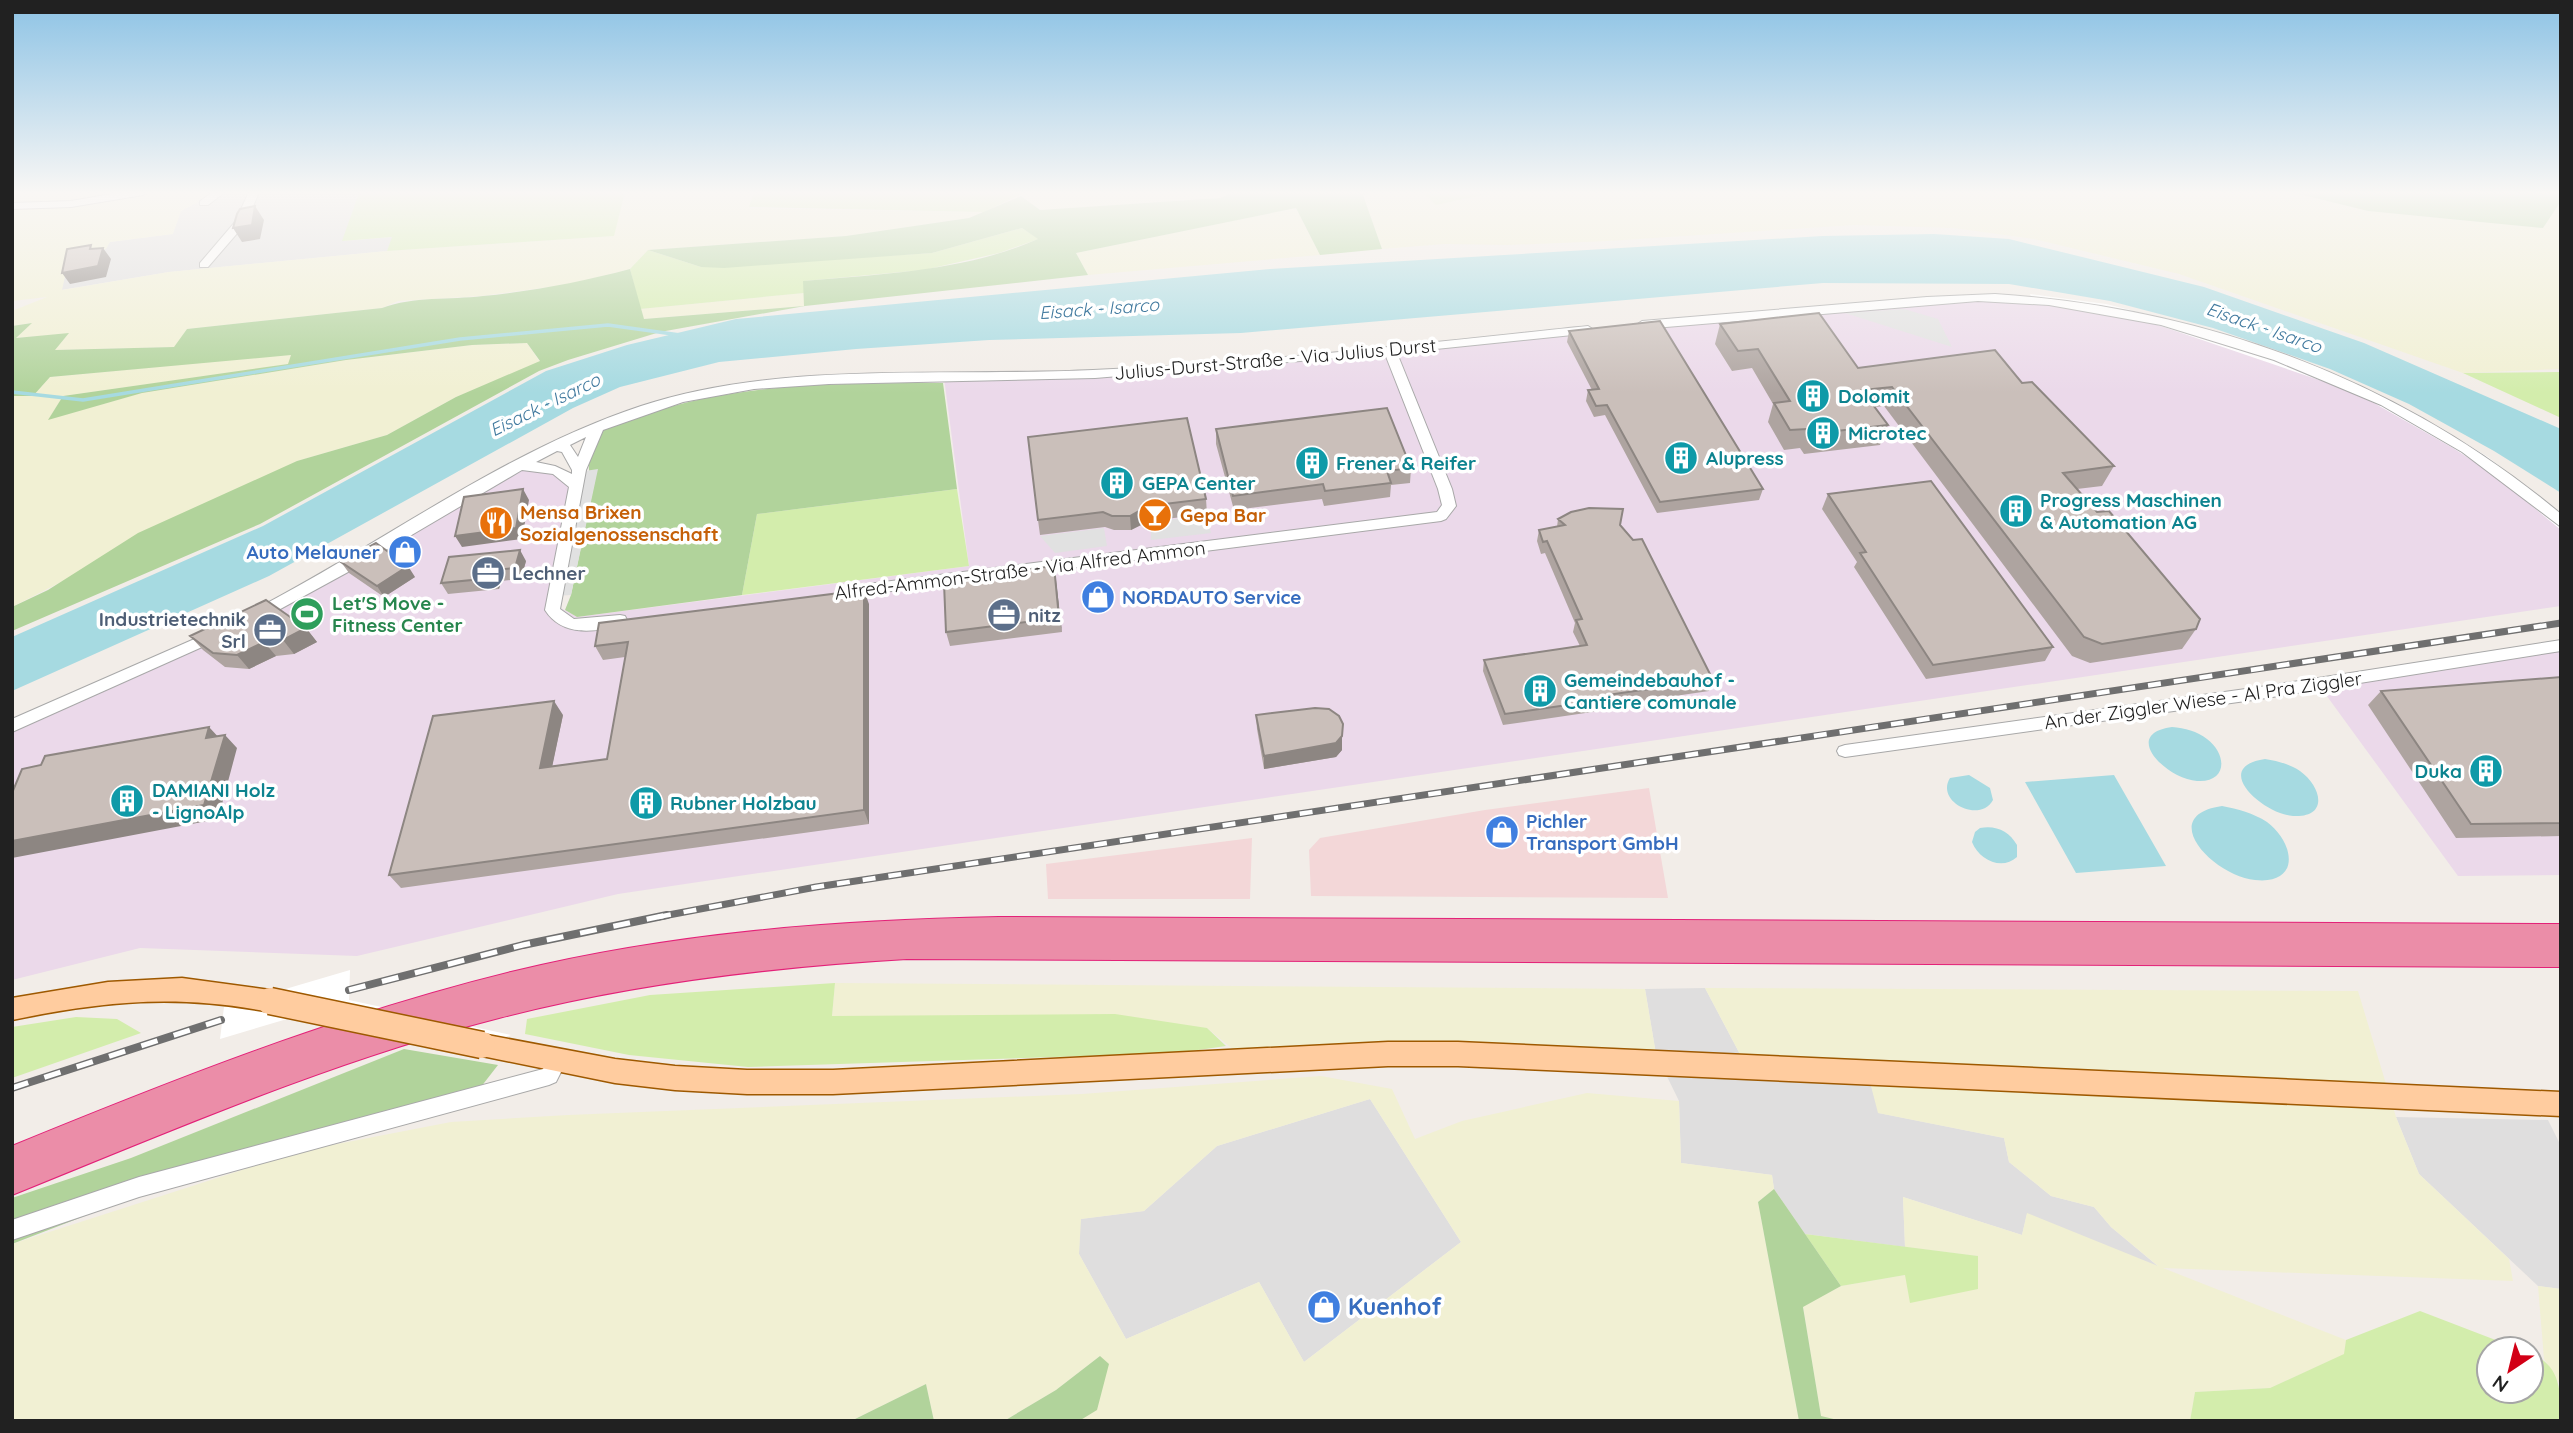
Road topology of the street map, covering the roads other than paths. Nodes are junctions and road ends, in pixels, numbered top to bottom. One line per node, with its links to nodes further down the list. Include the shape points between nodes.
1 (210, 259): 2 (street)
2 (204, 265)
3 (1622, 327): 10 (street, via 1949,299 2032,300 2105,309 2261,353 2404,412 2491,466)
4 (1595, 329): 5 (street, Julius-Durst-Straße - Via Julius Durst)
5 (1390, 349): 6 (street, Julius-Durst-Straße - Via Julius Durst, via 1170,370 811,380 692,396); 11 (street, Alfred-Ammon-Straße - Via Alfred Ammon, via 1445,489 1449,506 1441,516)
6 (597, 428): 7 (street, Julius-Durst-Straße - Via Julius Durst); 9 (street)
7 (554, 447): 8 (street, Julius-Durst-Straße - Via Julius Durst); 9 (street, via 566,448)
8 (517, 464): 9 (street); 14 (street, Julius-Durst-Straße - Via Julius Durst, via 315,584)
9 (574, 477): 12 (street, via 552,610 559,621 573,626)
10 (2561, 522)
11 (830, 594)
12 (641, 618)
13 (2561, 645): 15 (street, An der Ziggler Wiese - Al Pra Ziggler)
14 (12, 726)
15 (1845, 751)
16 (2561, 934): 21 (highway, via 840,931 619,960 439,1003 282,1053)
17 (2561, 956): 22 (highway, via 945,948 759,958 629,978 444,1021 251,1084)
18 (12, 1009): 19 (main road, bridge, via 100,993 205,990)
19 (558, 1060): 20 (main road, via 676,1078 833,1082 1388,1054 1458,1055); 23 (street, via 549,1076 139,1187)
20 (2561, 1104)
21 (12, 1160)
22 (12, 1181)
23 (12, 1230)

